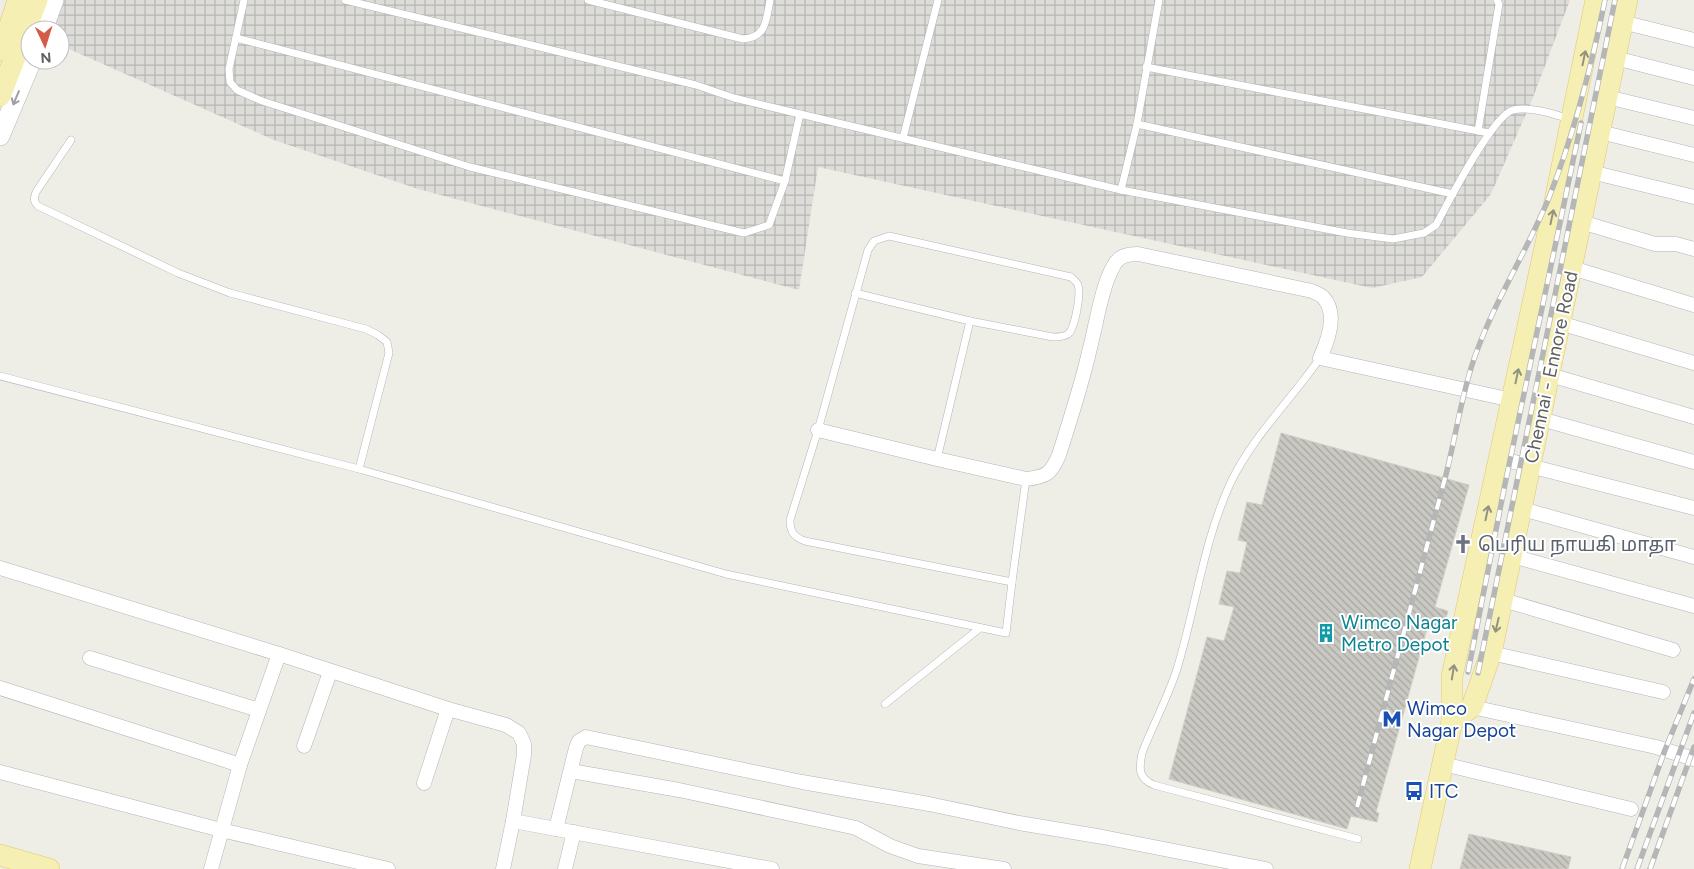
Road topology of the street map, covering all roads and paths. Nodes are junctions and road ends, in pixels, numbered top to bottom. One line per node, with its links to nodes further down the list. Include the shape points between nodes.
1 (18, 0): 17 (main road)
2 (37, 0): 22 (main road)
3 (54, 0): 13 (street)
4 (244, 0): 15 (lane)
5 (344, 0): 24 (lane, via 696,85)
6 (588, 0): 7 (lane, via 743,39 754,38 761,33)
7 (770, 0)
8 (938, 0): 32 (lane)
9 (1159, 0): 19 (lane)
10 (1497, 0): 28 (lane, via 1499,4)
11 (1596, 0): 26 (main road, Chennai - Ennore Road, one-way to 11)
12 (1627, 0): 14 (main road, Chennai - Ennore Road)
13 (47, 20)
14 (1622, 22): 16 (street); 18 (main road, Chennai - Ennore Road)
15 (236, 38): 36 (lane); 36 (lane, via 229,69 230,82 237,90 262,101 470,167 744,233 769,225)
16 (1694, 40)
17 (0, 50)
18 (1615, 58): 21 (street); 23 (main road, Chennai - Ennore Road)
19 (1146, 67): 27 (lane); 28 (lane)
20 (28, 70): 31 (street, one-way to 31)
21 (1694, 78)
22 (0, 96)
23 (1607, 97): 25 (street); 29 (main road, Chennai - Ennore Road)
24 (800, 114): 32 (lane); 36 (lane)
25 (1694, 118)
26 (1572, 119): 30 (lane, via 1537,110 1512,110); 51 (main road, Chennai - Ennore Road, one-way to 26)
27 (1137, 124): 37 (lane); 38 (lane)
28 (1478, 131): 30 (lane)
29 (1600, 132): 34 (street); 35 (main road, Chennai - Ennore Road)
30 (1489, 133): 38 (lane)
31 (0, 136)
32 (903, 138): 37 (lane)
33 (71, 140): 59 (lane, via 36,192 34,198 38,206 178,274 230,293 366,329 388,342 389,353)
34 (1694, 155)
35 (1591, 172): 39 (street); 40 (main road, Chennai - Ennore Road)
36 (785, 181)
37 (1121, 190): 38 (lane, via 1393,239 1424,233 1436,225)
38 (1453, 194)
39 (1694, 197)
40 (1581, 222): 41 (street, via 1654,244 1676,244); 42 (main road, Chennai - Ennore Road)
41 (1694, 249)
42 (1572, 268): 44 (street); 46 (main road, Chennai - Ennore Road)
43 (855, 293): 45 (lane); 45 (lane, via 868,250 874,241 889,236 1071,277 1078,283 1073,328 1069,334 1053,337); 54 (lane)
44 (1694, 305)
45 (970, 321): 56 (lane)
46 (1560, 323): 48 (street); 49 (main road, Chennai - Ennore Road)
47 (1320, 358): 51 (street); 60 (street, via 1327,344 1331,315 1322,296 1312,291 1127,254 1113,266 1107,280 1087,363 1054,466 1039,478); 94 (lane, via 1246,454 1221,504 1176,670 1140,765 1142,775 1154,785)
48 (1694, 364)
49 (1550, 375): 52 (street); 53 (main road, Chennai - Ennore Road)
50 (0, 376): 59 (lane)
51 (1512, 400): 55 (main road, Chennai - Ennore Road)
52 (1694, 416)
53 (1541, 419): 57 (street); 58 (main road, Chennai - Ennore Road)
54 (818, 430): 56 (street); 66 (lane, via 790,520 792,533 798,538)
55 (1500, 458): 58 (street); 81 (main road, Chennai - Ennore Road, one-way to 55, via 1452,676)
56 (937, 459): 60 (street)
57 (1694, 462)
58 (1531, 466): 61 (street); 62 (main road, Chennai - Ennore Road)
59 (359, 469): 69 (lane, via 726,574)
60 (1026, 478): 66 (lane)
61 (1694, 508)
62 (1522, 509): 63 (main road, Chennai - Ennore Road); 64 (street)
63 (1512, 556): 67 (main road, Chennai - Ennore Road); 68 (street)
64 (1694, 557)
65 (0, 568): 72 (street)
66 (1012, 582): 69 (lane, via 1006,634)
67 (1503, 600): 70 (street); 71 (main road, Chennai - Ennore Road, one-way to 71)
68 (1694, 606)
69 (980, 628): 77 (lane)
70 (1673, 650)
71 (1491, 653): 76 (street); 78 (main road, Chennai - Ennore Road)
72 (279, 654): 74 (street); 80 (street)
73 (90, 658): 80 (street)
74 (330, 672): 79 (street); 82 (street)
75 (0, 688): 85 (street)
76 (1663, 692)
77 (885, 704)
78 (1472, 707): 81 (main road); 83 (street, via 1656,747)
79 (448, 709): 88 (street); 90 (street, via 506,725 518,733 524,744 524,755)
80 (259, 710): 85 (street)
81 (1452, 721): 84 (main road, Chennai - Ennore Road)
82 (304, 746)
83 (1694, 759)
84 (1442, 764): 89 (street); 104 (main road, Chennai - Ennore Road)
85 (240, 765): 92 (street)
86 (571, 771): 91 (street); 102 (street, via 848,826 906,853); 103 (street, via 579,742 586,737 594,737 802,782)
87 (0, 772): 92 (street)
88 (424, 782)
89 (1631, 809)
90 (514, 820): 91 (street); 99 (street)
91 (556, 829): 93 (street)
92 (221, 830): 97 (street); 98 (street)
93 (574, 832): 100 (street); 101 (street)
94 (1358, 839)
95 (0, 855): 96 (main road)
96 (49, 869)
97 (211, 869)
98 (388, 869)
99 (503, 869)
100 (565, 869)
101 (772, 869)
102 (1004, 869)
103 (1266, 869)
104 (1420, 869)

